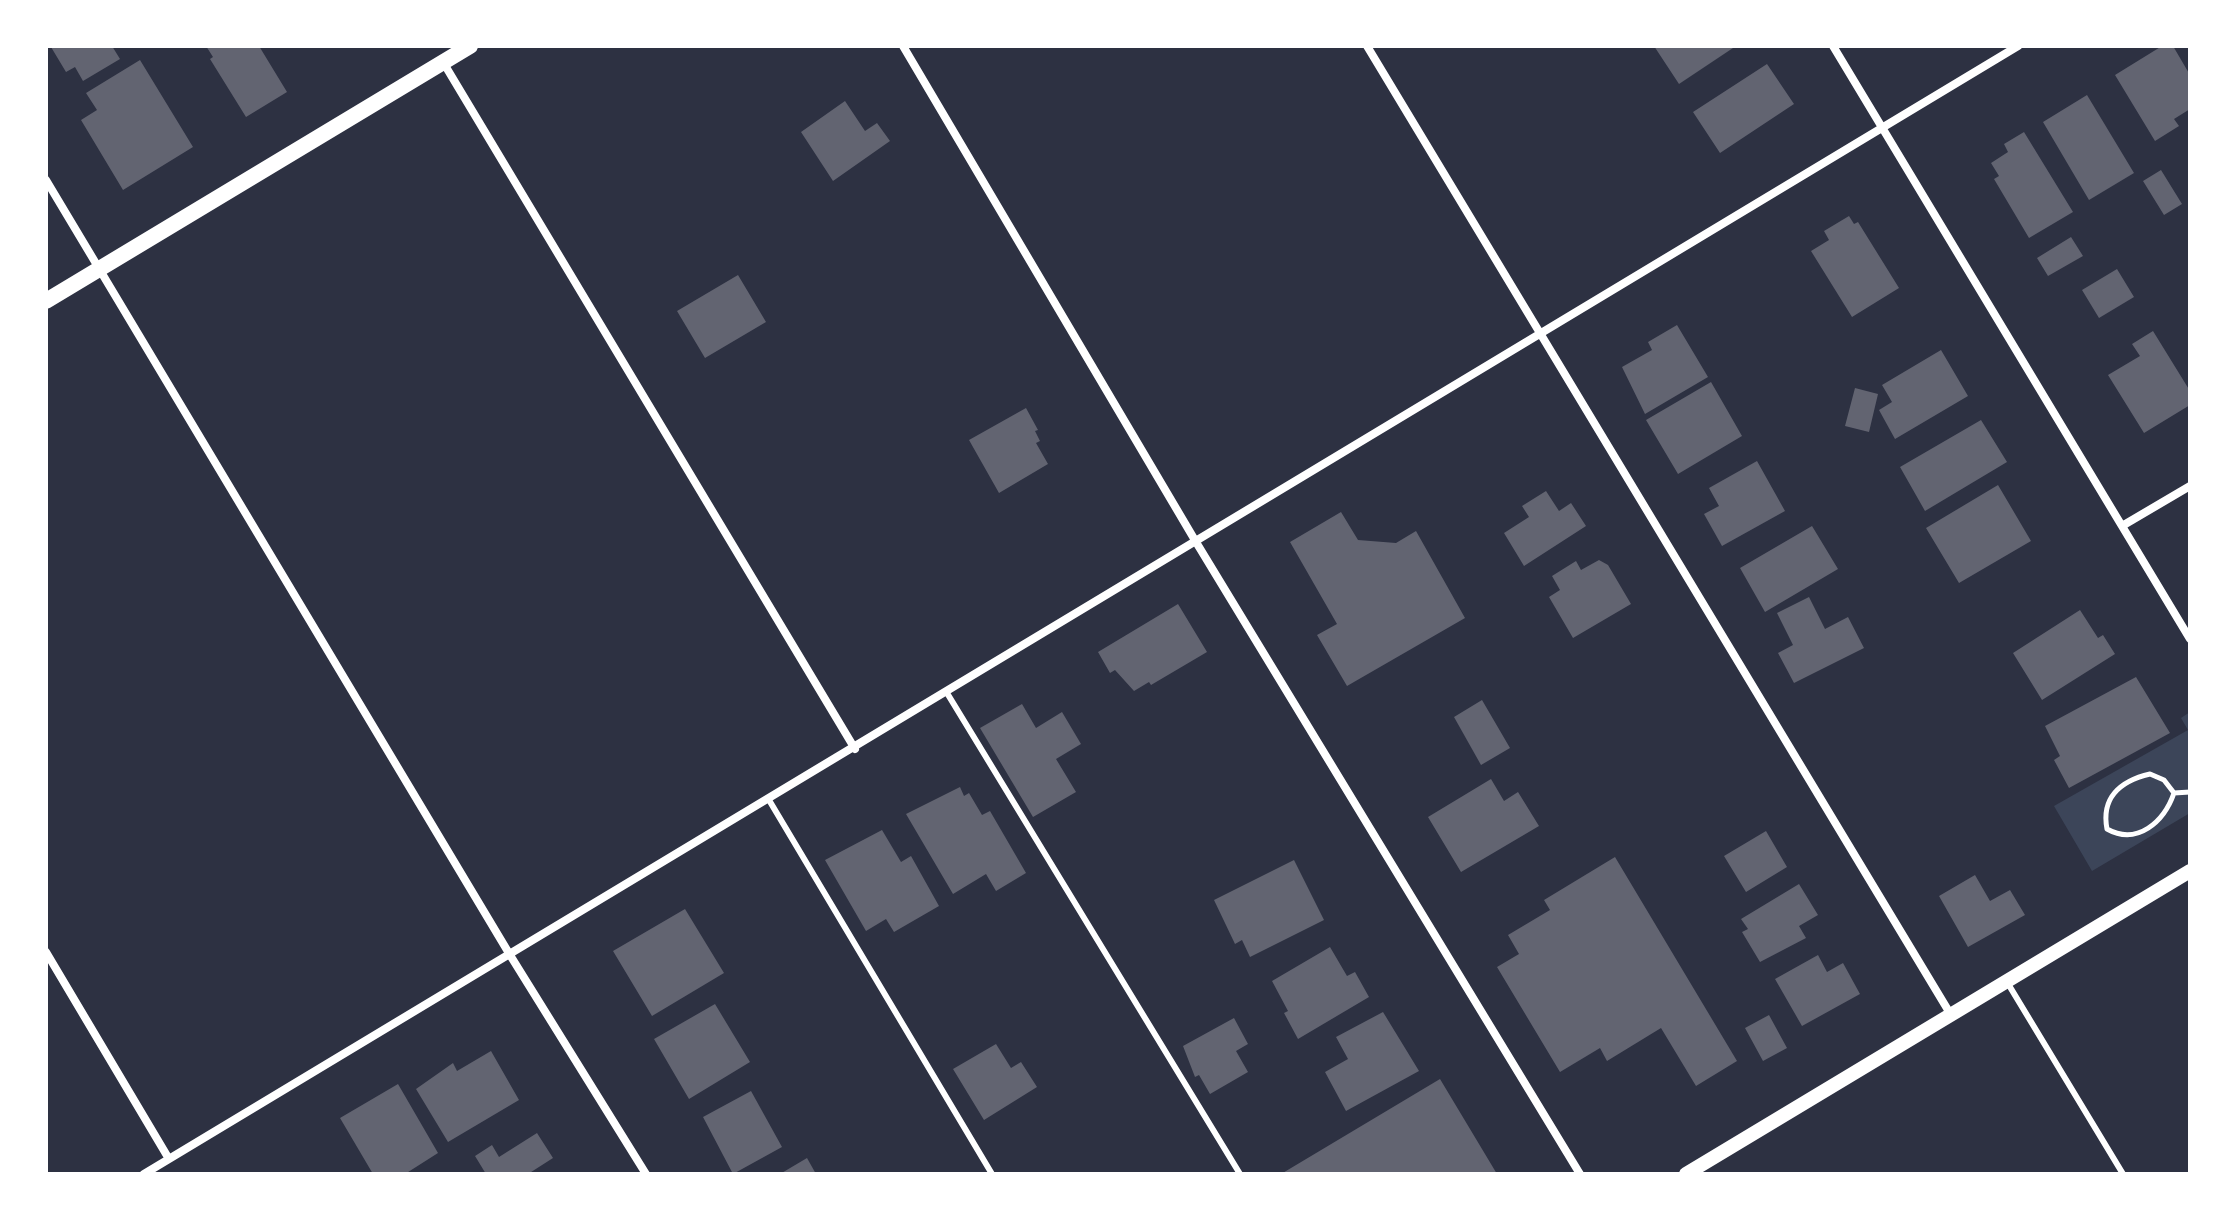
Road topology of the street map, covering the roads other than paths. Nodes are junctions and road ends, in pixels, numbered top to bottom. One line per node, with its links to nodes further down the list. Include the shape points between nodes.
1 (470, 46): 6 (main road)
2 (903, 46): 14 (street)
3 (1367, 46): 11 (street)
4 (1833, 46): 7 (street)
5 (2018, 46): 7 (street)
6 (443, 62): 9 (main road); 17 (street)
7 (1883, 129): 11 (street); 13 (street)
8 (46, 180): 9 (street)
9 (99, 269): 10 (main road); 21 (street)
10 (46, 301)
11 (1541, 332): 14 (street); 23 (street)
12 (2190, 486): 13 (street)
13 (2122, 526): 15 (street)
14 (1196, 542): 16 (street); 29 (street)
15 (2190, 639)
16 (947, 693): 17 (street); 28 (lane)
17 (855, 749): 18 (street)
18 (769, 800): 21 (street); 27 (lane)
19 (2190, 871): 22 (street)
20 (46, 952): 24 (street)
21 (510, 955): 24 (street); 26 (street)
22 (2007, 981): 23 (street); 31 (lane)
23 (1951, 1015): 30 (street)
24 (169, 1159): 25 (street)
25 (144, 1174)
26 (646, 1174)
27 (992, 1174)
28 (1240, 1174)
29 (1580, 1174)
30 (1686, 1174)
31 (2123, 1174)

